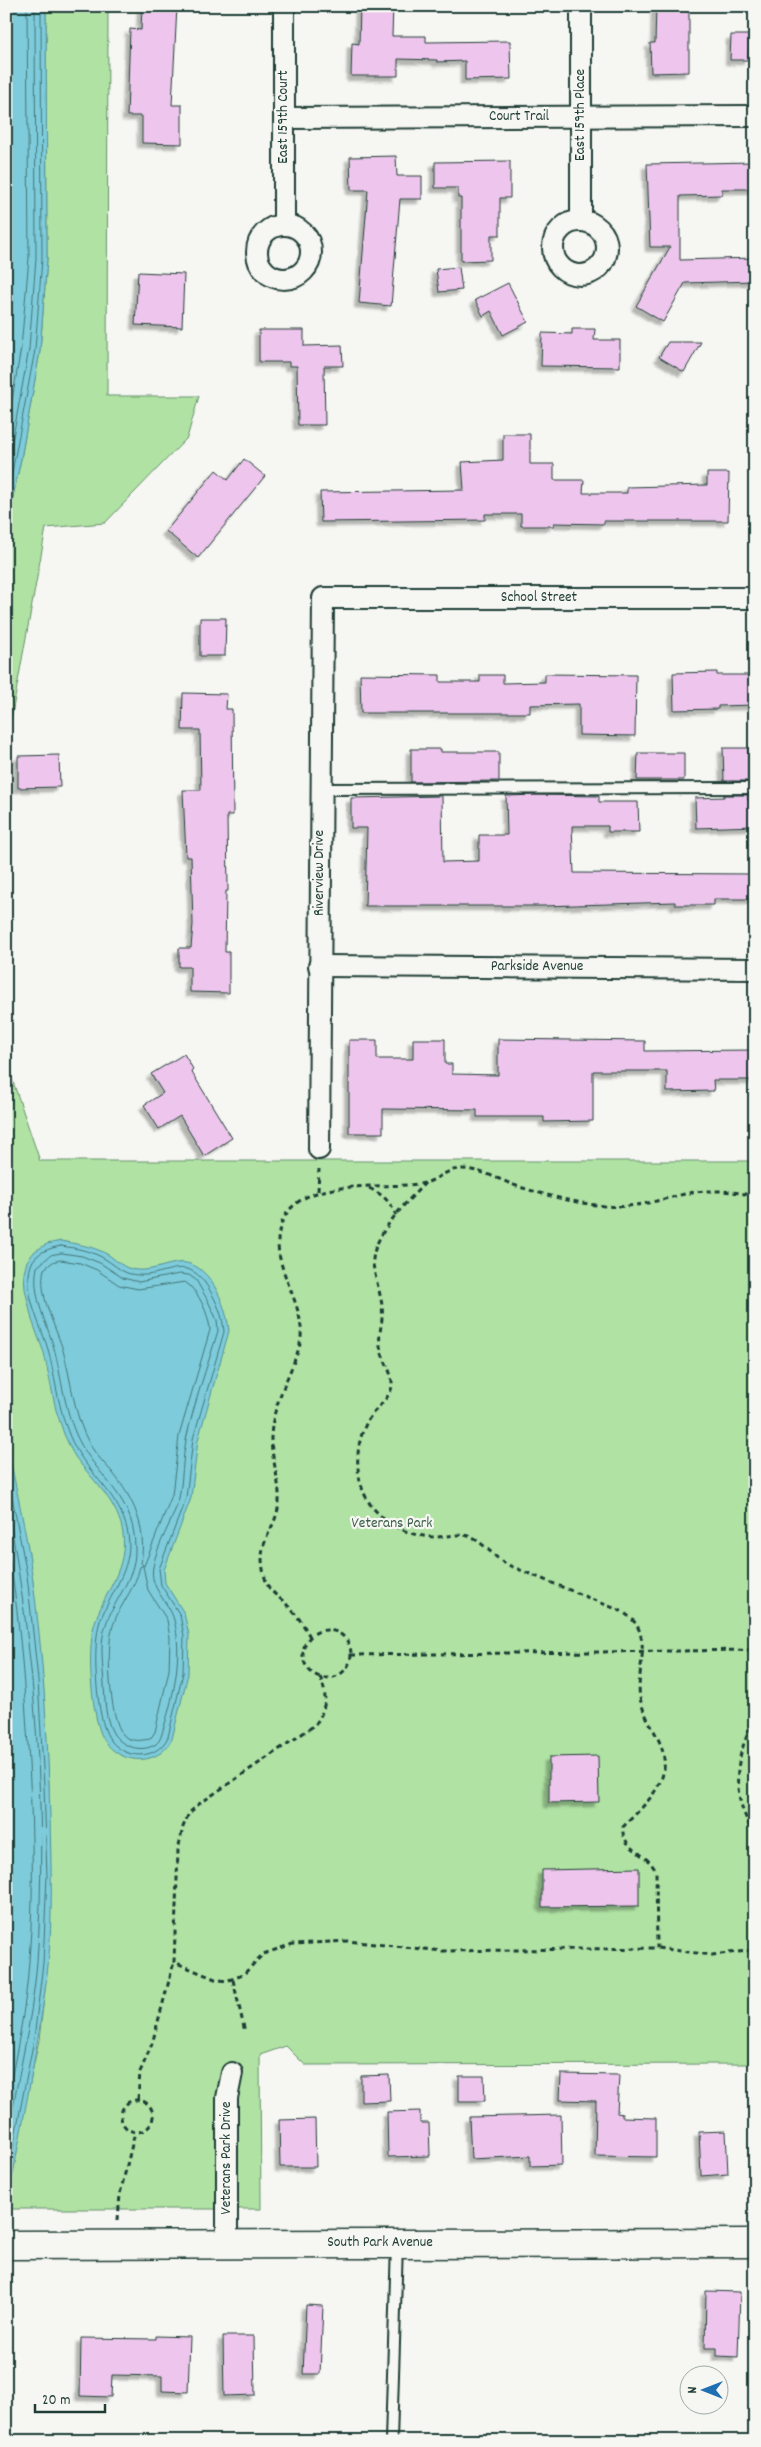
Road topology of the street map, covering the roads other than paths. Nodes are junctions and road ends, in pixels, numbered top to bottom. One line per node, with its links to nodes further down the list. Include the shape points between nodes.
1 (582, 7): 3 (street, East 159th Place)
2 (284, 8): 5 (street, East 159th Court)
3 (581, 116): 4 (street, Court Trail); 5 (street, Court Trail); 6 (street, East 159th Place)
4 (755, 116)
5 (284, 118): 7 (street, East 159th Court)
6 (581, 220)
7 (284, 225)
8 (323, 598): 9 (street, School Street); 11 (street, Riverview Drive)
9 (755, 598)
10 (755, 788): 11 (lane)
11 (321, 789): 12 (street, Riverview Drive)
12 (319, 966): 13 (street, Parkside Avenue); 14 (street, Riverview Drive)
13 (755, 969)
14 (319, 1149)
15 (232, 2073): 18 (street, Veterans Park Drive, via 227,2098)
16 (397, 2243): 17 (street, South Park Avenue); 18 (street, South Park Avenue); 20 (lane)
17 (755, 2243)
18 (227, 2244): 19 (street, South Park Avenue)
19 (6, 2245)
20 (391, 2441)

